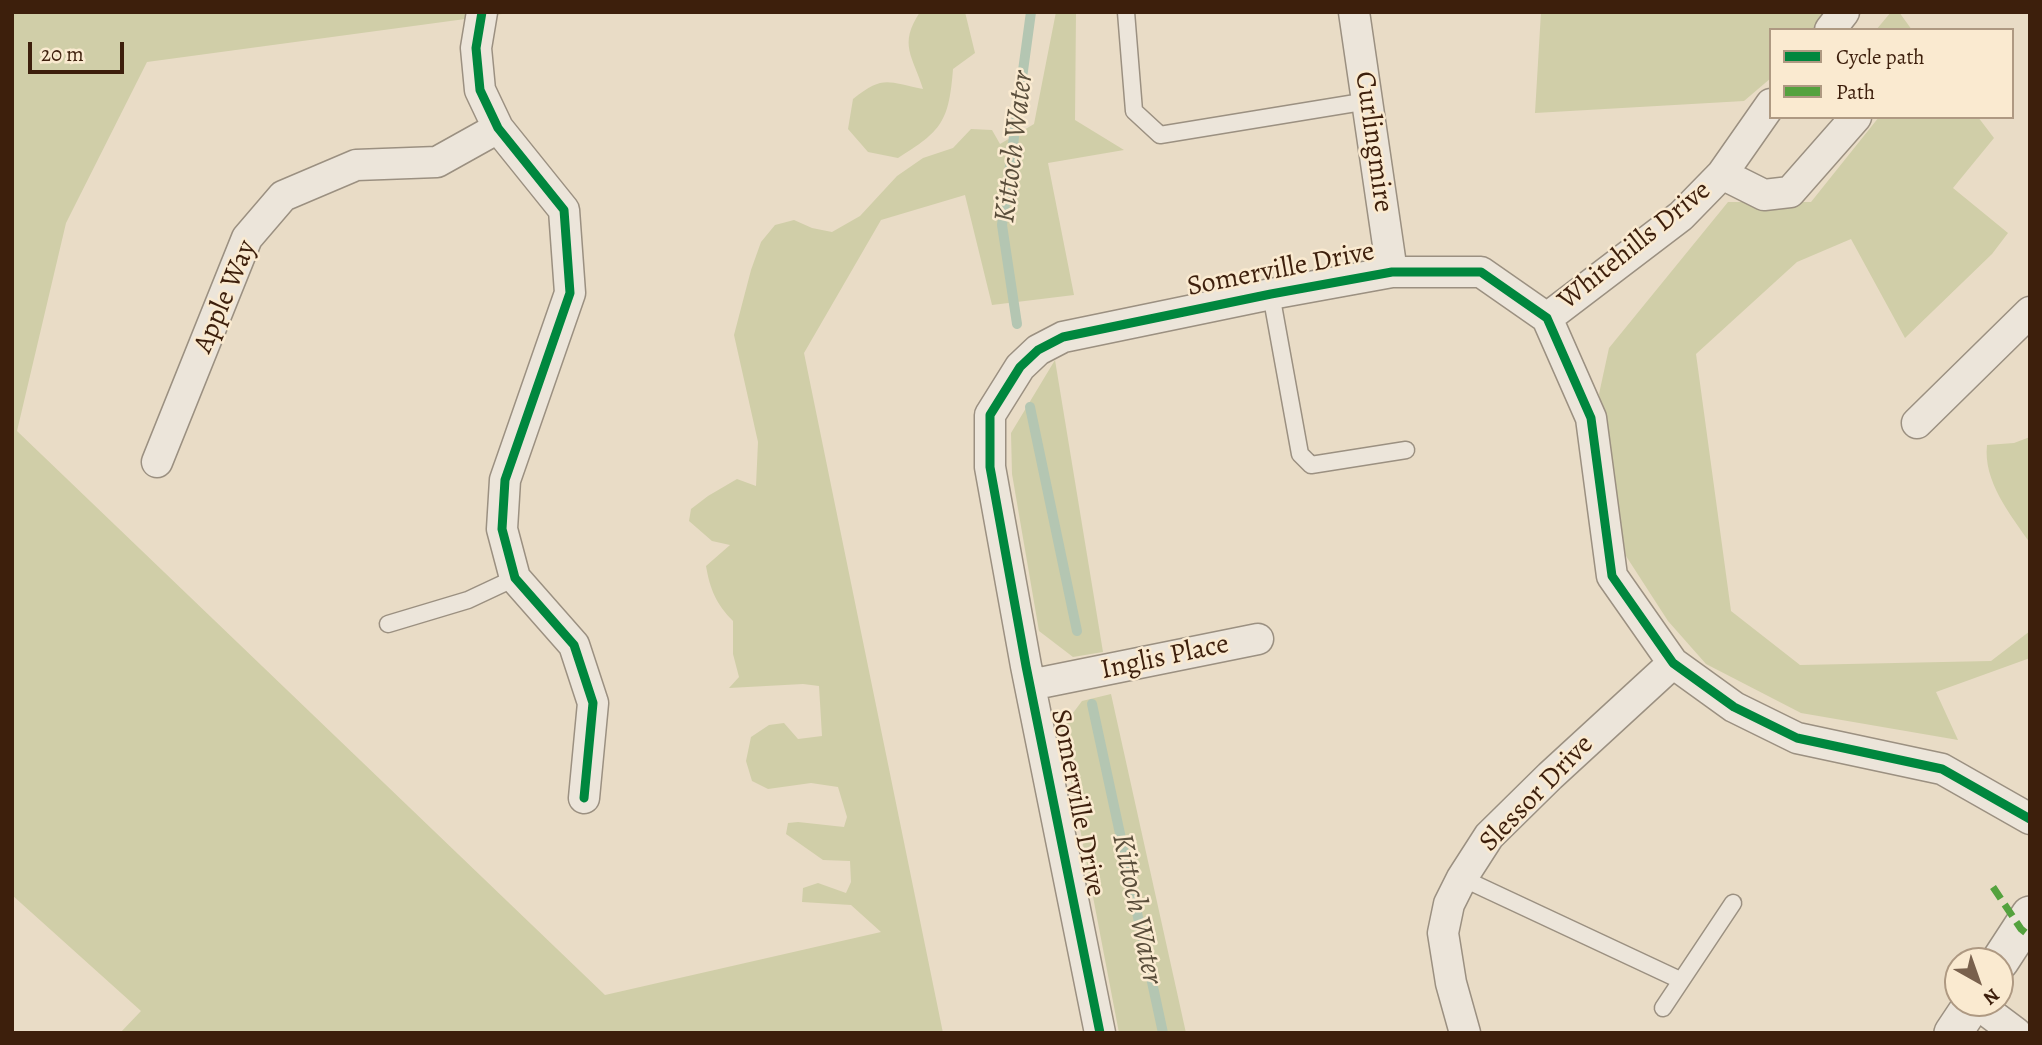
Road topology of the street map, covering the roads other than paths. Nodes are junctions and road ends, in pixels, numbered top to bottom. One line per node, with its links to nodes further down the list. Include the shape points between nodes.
1 (482, 12): 9 (street, via 476,48 480,90)
2 (1126, 12): 6 (lane, via 1135,111 1160,135)
3 (1354, 12): 6 (street, Curlingmire)
4 (1844, 12): 5 (street)
5 (1832, 28)
6 (1368, 101): 11 (street, Curlingmire)
7 (1769, 107): 10 (street, Whitehills Drive)
8 (1854, 119): 10 (street, Whitehills Drive, via 1790,192 1764,195)
9 (498, 128): 17 (street, Apple Way, via 438,163 356,165 284,196 247,238); 18 (street, via 564,210 570,293 505,480 502,529)
10 (1722, 174): 14 (street, Whitehills Drive, via 1681,216)
11 (1392, 272): 12 (street, Somerville Drive); 14 (street, Somerville Drive, via 1481,272)
12 (1271, 294): 16 (lane, via 1300,454 1311,465); 22 (street, Somerville Drive, via 1063,337 1038,350 1020,367 990,415 990,467)
13 (2030, 312): 15 (street)
14 (1547, 318): 21 (street, via 1591,418 1612,576)
15 (1917, 424)
16 (1406, 450)
17 (157, 462)
18 (515, 578): 19 (lane, via 468,600); 23 (street, via 574,645 593,703)
19 (388, 624)
20 (1258, 639): 22 (street, Inglis Place)
21 (1673, 663): 24 (street, via 1734,708 1797,738 1942,769); 25 (street, Slessor Drive, via 1489,836)
22 (1030, 685): 33 (street, Somerville Drive)
23 (584, 798)
24 (2030, 819)
25 (1462, 878): 29 (lane); 34 (street, Slessor Drive, via 1449,904 1443,933)
26 (1732, 903): 29 (lane)
27 (2030, 915): 28 (street)
28 (2009, 947)
29 (1680, 980): 30 (lane)
30 (1662, 1008)
31 (1965, 1017): 35 (street)
32 (1994, 1017): 36 (street)
33 (1100, 1033)
34 (1465, 1033)
35 (1954, 1033)
36 (2016, 1033)

